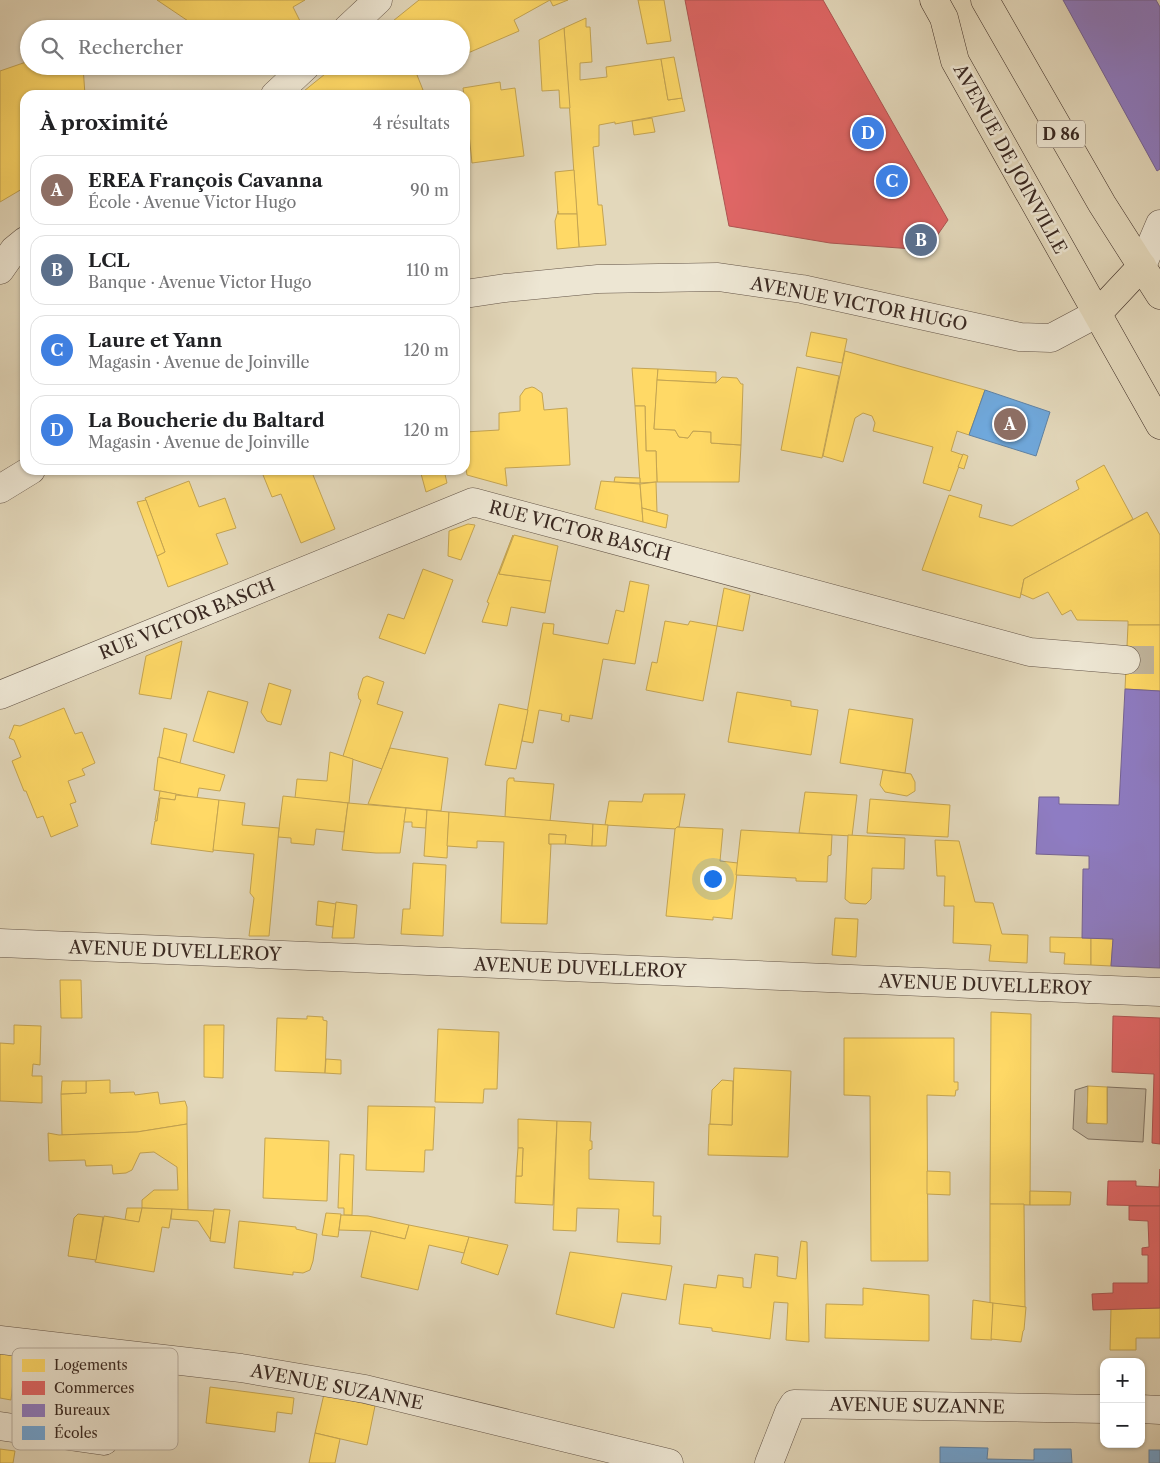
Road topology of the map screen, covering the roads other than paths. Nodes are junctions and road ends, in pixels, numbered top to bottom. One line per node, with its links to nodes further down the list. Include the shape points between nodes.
1 (378, 0): 4 (street)
2 (934, 0): 13 (main road, AVENUE DE JOINVILLE, via 944,18 955,61)
3 (985, 0): 9 (main road, D 86, via 1102,204)
4 (357, 20)
5 (296, 75): 6 (street)
6 (280, 90)
7 (1160, 224): 9 (street)
8 (20, 245): 10 (street)
9 (1142, 266): 12 (main road, D 86); 13 (main road)
10 (0, 270)
11 (470, 293): 13 (street, AVENUE VICTOR HUGO, via 598,279 718,277 802,289 1035,338 1051,338)
12 (1160, 295)
13 (1098, 313): 14 (main road, AVENUE DE JOINVILLE)
14 (1160, 425)
15 (24, 475): 16 (street)
16 (0, 489)
17 (1126, 660): 18 (street, RUE VICTOR BASCH, via 1030,652 473,502)
18 (0, 695)
19 (0, 943): 20 (street, AVENUE DUVELLEROY)
20 (1160, 992)
21 (0, 1340): 22 (street, AVENUE SUZANNE)
22 (69, 1348)
23 (178, 1361): 27 (street, AVENUE SUZANNE, via 365,1389)
24 (1100, 1409): 28 (street, AVENUE SUZANNE, via 794,1404)
25 (1145, 1409): 26 (street)
26 (1160, 1410)
27 (669, 1463)
28 (769, 1463)

